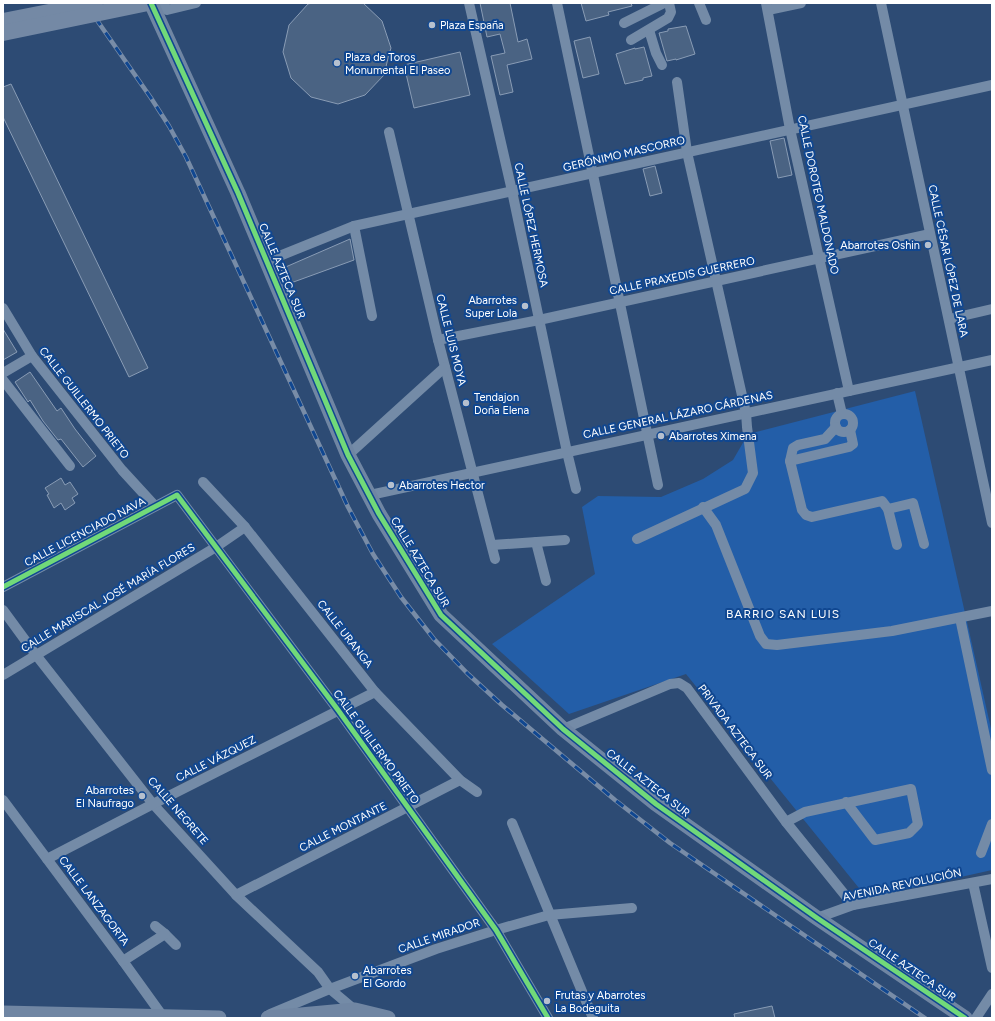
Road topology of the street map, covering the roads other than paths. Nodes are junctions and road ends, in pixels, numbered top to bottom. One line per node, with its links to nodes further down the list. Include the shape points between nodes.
1 (95, 3): 15 (main road, bridge)
2 (148, 3): 19 (main road, bridge)
3 (151, 3): 17 (street, CALLE AZTECA SUR)
4 (196, 3): 12 (street)
5 (469, 3): 29 (street, CALLE LÓPEZ HERMOSA)
6 (557, 3): 28 (street)
7 (664, 3): 16 (street)
8 (669, 3): 18 (street, via 670,16)
9 (699, 3): 14 (street)
10 (801, 3): 13 (street)
11 (881, 3): 24 (street, CALLE CÉSAR LÓPEZ DE LARA)
12 (165, 6): 17 (street)
13 (767, 7): 25 (street, CALLE DOROTEO MALDONADO)
14 (706, 20)
15 (3, 21)
16 (624, 23)
17 (162, 24): 34 (street, CALLE AZTECA SUR)
18 (649, 30): 20 (street); 21 (street)
19 (3, 34)
20 (631, 40)
21 (662, 65)
22 (677, 82): 27 (street)
23 (992, 85): 24 (street, GERÓNIMO MASCORRO)
24 (903, 105): 25 (street, GERÓNIMO MASCORRO); 32 (street, CALLE CÉSAR LÓPEZ DE LARA)
25 (790, 129): 27 (street, GERÓNIMO MASCORRO); 33 (street, CALLE DOROTEO MALDONADO)
26 (389, 132): 30 (street, CALLE LUIS MOYA)
27 (687, 152): 28 (street, GERÓNIMO MASCORRO); 35 (street)
28 (593, 173): 29 (street, GERÓNIMO MASCORRO); 36 (street)
29 (512, 191): 30 (street, GERÓNIMO MASCORRO); 41 (street, CALLE LÓPEZ HERMOSA)
30 (408, 214): 31 (street, GERÓNIMO MASCORRO); 42 (street, CALLE LUIS MOYA)
31 (354, 226): 34 (street, GERÓNIMO MASCORRO); 39 (street)
32 (930, 234): 33 (street, CALLE PRAXEDIS GUERRERO); 40 (street, CALLE CÉSAR LÓPEZ DE LARA)
33 (819, 259): 35 (street, CALLE PRAXEDIS GUERRERO); 49 (street, CALLE DOROTEO MALDONADO)
34 (267, 261): 57 (street, CALLE AZTECA SUR)
35 (716, 280): 36 (street, CALLE PRAXEDIS GUERRERO); 51 (street)
36 (620, 301): 41 (street, CALLE PRAXEDIS GUERRERO); 55 (street)
37 (3, 308): 43 (street, CALLE GUILLERMO PRIETO)
38 (992, 309): 40 (street)
39 (372, 316)
40 (949, 319): 46 (street, CALLE CÉSAR LÓPEZ DE LARA)
41 (539, 320): 42 (street, CALLE PRAXEDIS GUERRERO); 56 (street, CALLE LÓPEZ HERMOSA)
42 (438, 340): 45 (street, CALLE LUIS MOYA)
43 (32, 356): 47 (street); 66 (street, CALLE GUILLERMO PRIETO, via 122,470)
44 (992, 360): 46 (street, CALLE GENERAL LÁZARO CÁRDENAS)
45 (445, 367): 57 (street); 60 (street, CALLE LUIS MOYA)
46 (959, 367): 49 (street, CALLE GENERAL LÁZARO CÁRDENAS); 69 (street, CALLE CÉSAR LÓPEZ DE LARA)
47 (3, 373)
48 (3, 380): 59 (street)
49 (849, 391): 50 (street, CALLE GENERAL LÁZARO CÁRDENAS)
50 (837, 393): 51 (street, CALLE GENERAL LÁZARO CÁRDENAS); 52 (street)
51 (746, 413): 55 (street, CALLE GENERAL LÁZARO CÁRDENAS); 67 (street, via 753,473 745,489)
52 (842, 414): 53 (street, via 835,422); 54 (street, via 852,419)
53 (836, 427): 54 (street, via 840,431); 58 (street, via 825,439 793,448)
54 (850, 430): 58 (street, via 853,444 849,447)
55 (648, 434): 56 (street, CALLE GENERAL LÁZARO CÁRDENAS); 62 (street)
56 (566, 452): 60 (street, CALLE GENERAL LÁZARO CÁRDENAS); 63 (street, CALLE LÓPEZ HERMOSA)
57 (348, 455): 65 (street, CALLE AZTECA SUR)
58 (790, 461): 68 (street, via 802,510 806,515 812,517 882,501)
59 (70, 466)
60 (473, 472): 65 (street, CALLE GENERAL LÁZARO CÁRDENAS); 75 (street, CALLE LUIS MOYA)
61 (203, 482): 70 (street, CALLE URANGA)
62 (658, 485)
63 (576, 489)
64 (177, 495): 66 (street, CALLE LICENCIADO NAVA); 77 (street, CALLE GUILLERMO PRIETO)
65 (370, 495): 88 (street, CALLE AZTECA SUR, via 440,615)
66 (155, 506): 80 (street, CALLE LICENCIADO NAVA)
67 (703, 507): 71 (street); 83 (street, via 716,525 760,636 766,644 777,646 892,631)
68 (888, 509): 74 (street, via 913,503); 76 (street)
69 (992, 523)
70 (245, 527): 77 (street, CALLE MARISCAL JOSÉ MARÍA FLORES); 86 (street, CALLE URANGA)
71 (637, 539)
72 (565, 540): 73 (street)
73 (536, 542): 75 (street); 79 (street)
74 (924, 544)
75 (492, 545): 78 (street, CALLE LUIS MOYA)
76 (897, 545)
77 (216, 547): 84 (street, CALLE MARISCAL JOSÉ MARÍA FLORES); 87 (street, CALLE GUILLERMO PRIETO)
78 (495, 559)
79 (546, 581)
80 (3, 587)
81 (3, 610): 84 (street, CALLE NEGRETE)
82 (992, 611): 83 (street)
83 (960, 618): 89 (street)
84 (36, 655): 85 (street, CALLE MARISCAL JOSÉ MARÍA FLORES); 94 (street, CALLE NEGRETE)
85 (3, 675)
86 (375, 692): 87 (street, CALLE VÁZQUEZ); 90 (street, CALLE URANGA)
87 (338, 710): 94 (street, CALLE VÁZQUEZ); 95 (street, CALLE GUILLERMO PRIETO)
88 (563, 728): 97 (street, PRIVADA AZTECA SUR, via 670,684 679,683 687,688); 107 (street, CALLE AZTECA SUR, via 656,804)
89 (992, 770)
90 (460, 780): 91 (street, CALLE URANGA); 95 (street, CALLE MONTANTE)
91 (477, 792)
92 (3, 800): 100 (street, CALLE LANZAGORTA)
93 (846, 802): 93 (street, via 875,840 909,833 918,824 911,789); 97 (street, via 805,812)
94 (153, 804): 100 (street, CALLE VÁZQUEZ); 103 (street, CALLE NEGRETE)
95 (407, 808): 103 (street, CALLE MONTANTE); 109 (street, CALLE GUILLERMO PRIETO)
96 (512, 822): 106 (street)
97 (786, 822): 104 (street)
98 (992, 824): 99 (street)
99 (981, 853)
100 (47, 859): 112 (street, CALLE LANZAGORTA)
101 (992, 879): 102 (street, AVENIDA REVOLUCIÓN)
102 (973, 883): 104 (street, AVENIDA REVOLUCIÓN); 113 (street)
103 (236, 895): 114 (street, CALLE NEGRETE, via 318,972)
104 (853, 905): 107 (street, AVENIDA REVOLUCIÓN)
105 (632, 908): 106 (street, CALLE MIRADOR)
106 (549, 915): 109 (street, CALLE MIRADOR); 126 (street)
107 (818, 918): 127 (street, CALLE AZTECA SUR)
108 (155, 926): 110 (street)
109 (496, 930): 114 (street, CALLE MIRADOR, via 436,948); 125 (street, CALLE GUILLERMO PRIETO)
110 (165, 934): 111 (street); 112 (street)
111 (176, 945)
112 (123, 961): 118 (street, CALLE LANZAGORTA)
113 (992, 968)
114 (330, 989): 116 (street, CALLE NEGRETE); 122 (street, CALLE MIRADOR)
115 (992, 994): 128 (street)
116 (355, 1010): 119 (street); 124 (street)
117 (3, 1013): 118 (street)
118 (163, 1017): 120 (street)
119 (292, 1017): 123 (street)
120 (201, 1018): 121 (street)
121 (219, 1018)
122 (261, 1018)
123 (268, 1018)
124 (388, 1018)
125 (548, 1018)
126 (593, 1018)
127 (964, 1018)
128 (976, 1018)

